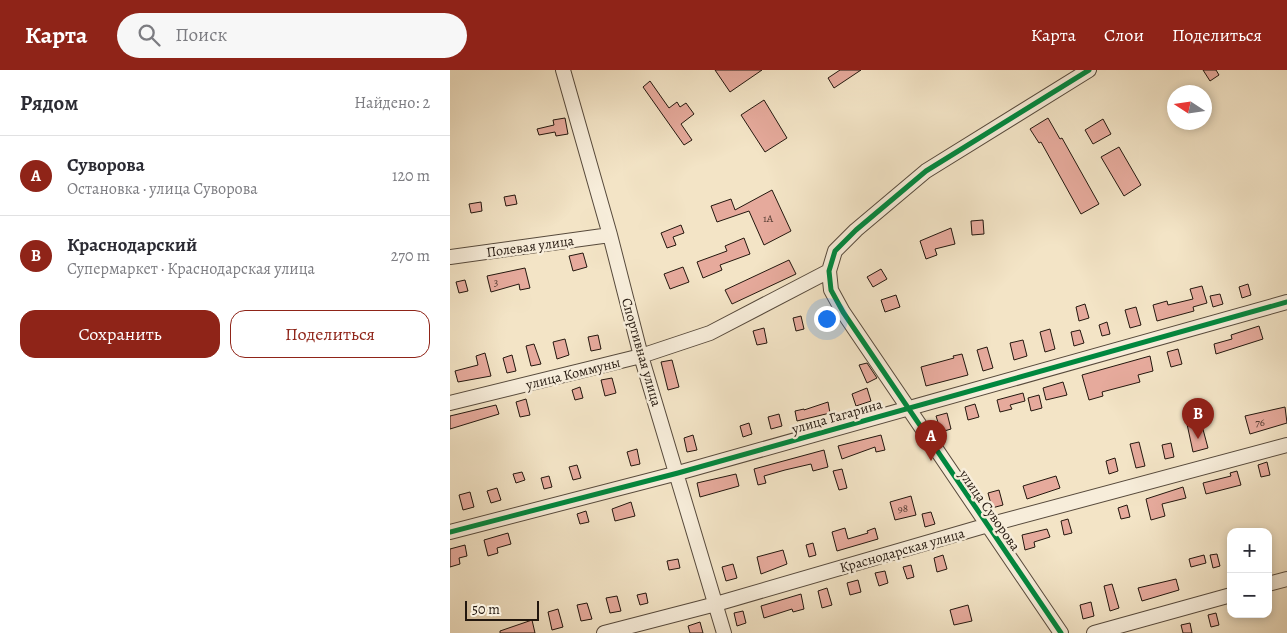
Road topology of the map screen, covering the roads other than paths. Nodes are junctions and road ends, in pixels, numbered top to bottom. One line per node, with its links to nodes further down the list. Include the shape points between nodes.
1 (563, 70): 3 (street, Спортивная улица)
2 (1089, 70): 5 (street, via 926,171 856,230 836,252)
3 (610, 235): 4 (street, Полевая улица); 7 (street, Спортивная улица)
4 (450, 257)
5 (829, 271): 7 (street, улица Коммуны, via 710,333); 9 (street, улица Суворова, via 831,290 843,312)
6 (1287, 302): 9 (street, улица Гагарина)
7 (641, 356): 8 (street, улица Коммуны); 11 (street, Спортивная улица)
8 (450, 403)
9 (906, 408): 11 (street, улица Гагарина); 12 (street, улица Суворова)
10 (1287, 445): 12 (street, Краснодарская улица)
11 (678, 473): 13 (street, улица Гагарина); 17 (street, Спортивная улица)
12 (988, 525): 17 (street, Краснодарская улица); 20 (street, улица Суворова)
13 (450, 532)
14 (1287, 579): 15 (street)
15 (1272, 583)
16 (1227, 596): 21 (street)
17 (716, 604): 18 (street, Краснодарская улица); 19 (street, Спортивная улица)
18 (604, 633)
19 (724, 633)
20 (1061, 633)
21 (1094, 633)

